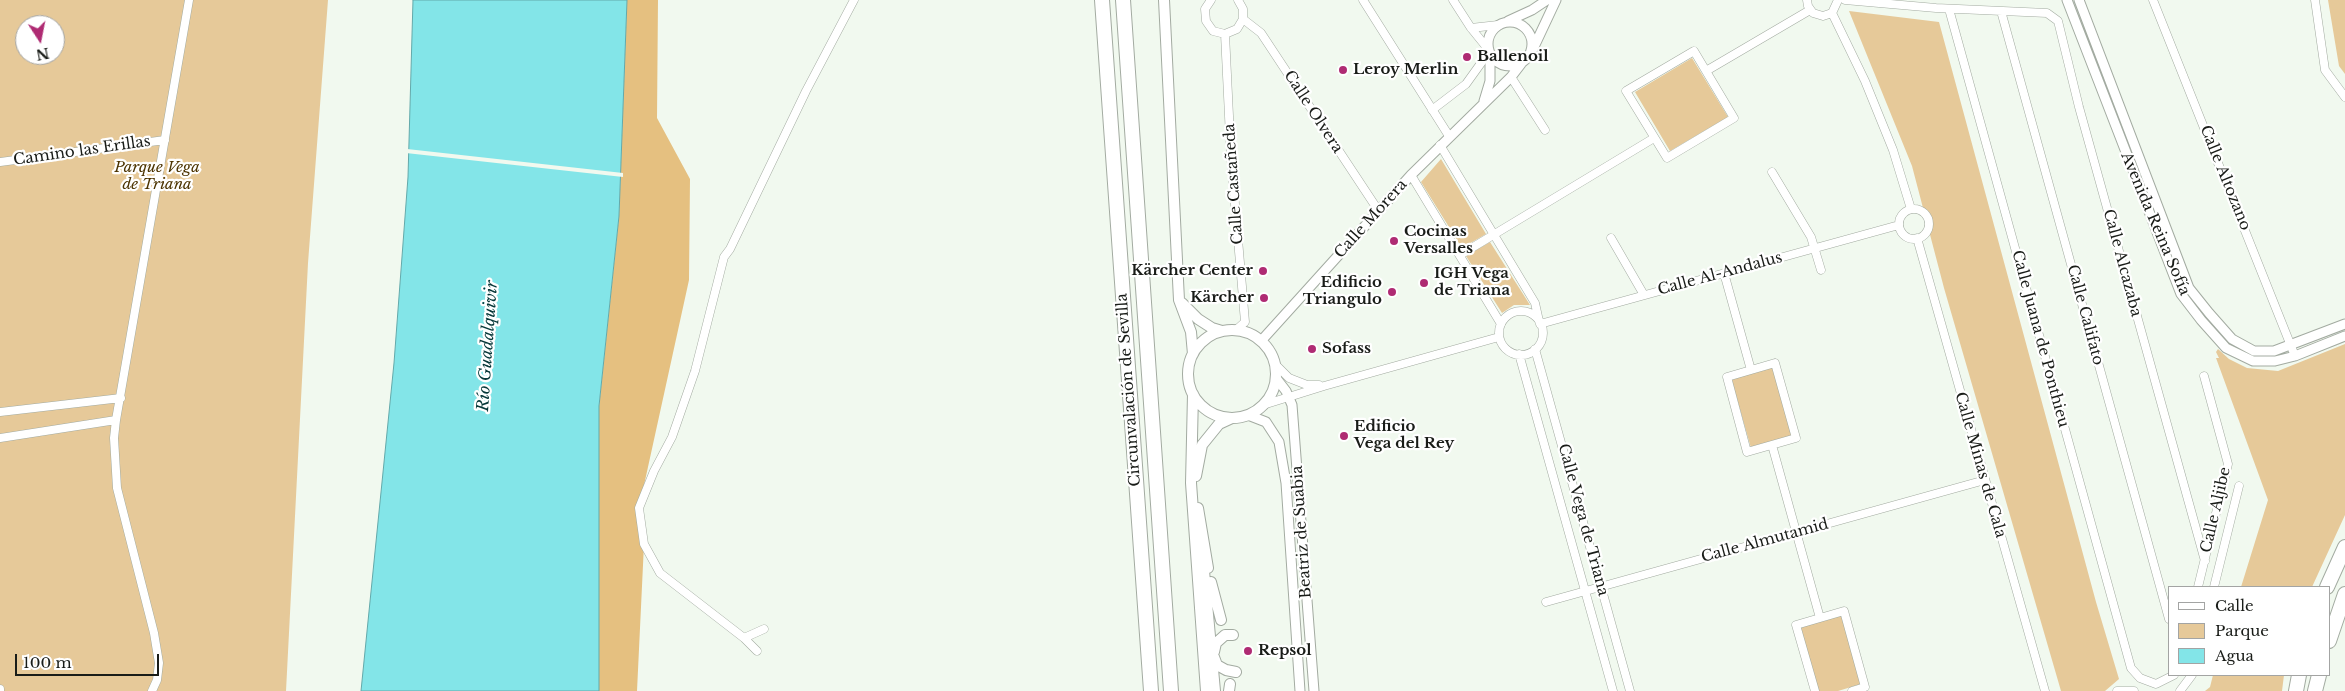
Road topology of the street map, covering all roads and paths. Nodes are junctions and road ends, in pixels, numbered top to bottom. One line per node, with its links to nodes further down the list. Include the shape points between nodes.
1 (189, 0): 40 (street)
2 (854, 0): 104 (street, via 724,256 695,372 672,437 638,508 644,544 660,573)
3 (1123, 0): 115 (highway, Circunvalación de Sevilla)
4 (1164, 0): 56 (main road)
5 (1211, 0): 28 (street, via 1205,9 1206,21 1213,30)
6 (1363, 0): 36 (street)
7 (1453, 0): 27 (street)
8 (1532, 0): 21 (street)
9 (1548, 0): 21 (street)
10 (1556, 0): 30 (street)
11 (1807, 0): 22 (street)
12 (1838, 0): 24 (street)
13 (1846, 0): 20 (street, Calle Alcazaba)
14 (2067, 0): 69 (street, Avenida Reina Sofía, via 2181,294 2226,348 2253,361)
15 (2079, 0): 65 (street, Avenida Reina Sofía, via 2189,288 2232,339 2254,350 2274,351)
16 (2153, 0): 65 (street, Calle Altozano)
17 (2315, 0): 34 (street, via 2325,70)
18 (1242, 1): 25 (street)
19 (1101, 4): 114 (highway, Circunvalación de Sevilla)
20 (1949, 9): 23 (street, Calle Alcazaba); 109 (street, Calle Juana de Ponthieu, via 2131,668 2140,678 2156,684)
21 (1532, 10): 26 (street)
22 (1810, 10): 24 (street, via 1823,16); 32 (street)
23 (2001, 11): 90 (street, Calle Alcazaba, via 2047,13 2058,21); 99 (street, Calle Califato)
24 (1832, 13): 45 (street, via 1893,150)
25 (1243, 19): 28 (street, via 1237,29); 46 (street, Calle Olvera, via 1261,33)
26 (1500, 24): 27 (street); 29 (street, via 1491,33); 30 (street, via 1518,23 1528,30 1532,41)
27 (1471, 28): 29 (street)
28 (1225, 34): 60 (street, Calle Castañeda, via 1245,322)
29 (1489, 52): 31 (street, via 1503,65); 35 (street, via 1490,81); 36 (street, via 1466,84)
30 (1531, 53): 31 (street)
31 (1521, 64): 33 (street, Calle Morera)
32 (1706, 72): 39 (street, via 1734,118 1667,158); 39 (street, via 1694,51 1626,91)
33 (1511, 76): 35 (street, Calle Morera); 37 (street)
34 (2345, 97)
35 (1484, 101): 38 (street, Calle Morera)
36 (1432, 110): 38 (street)
37 (1545, 130)
38 (1449, 136): 41 (street, Calle Morera)
39 (1654, 138): 48 (street)
40 (165, 140): 42 (street, Camino las Erillas); 76 (street)
41 (1440, 145): 44 (street, Calle Morera); 48 (street)
42 (0, 162)
43 (1772, 172): 51 (street)
44 (1411, 175): 46 (street, Calle Morera); 52 (street)
45 (1911, 209): 47 (street, via 1901,216); 50 (street, via 1920,210 1928,221 1927,230)
46 (1378, 210): 64 (street, Calle Morera)
47 (1899, 225): 50 (street, via 1905,235); 51 (street, Calle Al-Andalus)
48 (1492, 235): 52 (street); 57 (street, via 1534,303)
49 (1611, 238): 55 (street)
50 (1917, 238): 85 (street, Calle Minas de Cala)
51 (1815, 248): 53 (street); 54 (street, Calle Al-Andalus)
52 (1460, 255): 58 (street)
53 (1821, 270)
54 (1724, 273): 55 (street, Calle Al-Andalus); 71 (street)
55 (1644, 295): 57 (street, Calle Al-Andalus)
56 (1179, 300): 61 (main road, via 1198,319); 67 (main road, via 1191,332)
57 (1540, 322): 58 (street, via 1533,315 1521,311 1509,314); 66 (street, via 1542,337)
58 (1501, 324): 63 (street)
59 (2345, 324): 65 (street, Avenida Reina Sofía)
60 (1236, 330): 61 (main road); 64 (main road, via 1250,333)
61 (1222, 331): 67 (main road, via 1202,341)
62 (2345, 336): 69 (street, Avenida Reina Sofía)
63 (1499, 337): 68 (street, via 1507,349); 74 (street)
64 (1261, 341): 70 (main road)
65 (2290, 344): 69 (street, Calle Altozano)
66 (1535, 349): 68 (street); 91 (street, Calle Vega de Triana)
67 (1192, 354): 75 (main road, via 1188,370)
68 (1519, 354): 95 (street, Calle Vega de Triana)
69 (2295, 356)
70 (1275, 364): 73 (main road); 74 (street, via 1289,378 1307,385)
71 (1751, 370): 84 (street, via 1775,363 1796,438); 84 (street, via 1727,377 1747,452)
72 (2204, 376): 90 (street, Calle Aljibe, via 2228,464)
73 (1276, 378): 77 (street, Beatriz de Suabia); 78 (main road, via 1272,393)
74 (1324, 386): 77 (street)
75 (1192, 394): 81 (main road, via 1209,412); 97 (main road, via 1191,483)
76 (121, 398): 79 (street); 82 (street)
77 (1289, 398): 78 (street); 120 (street, Beatriz de Suabia)
78 (1263, 405): 80 (main road)
79 (0, 412)
80 (1248, 415): 81 (main road); 119 (street, Beatriz de Suabia, via 1266,422 1279,442 1286,483)
81 (1232, 418): 87 (main road, via 1219,424 1202,445 1195,480)
82 (116, 420): 83 (street); 113 (street, via 114,438 118,488 159,663)
83 (0, 438)
84 (1772, 445): 88 (street)
85 (1985, 480): 88 (street, Calle Almutamid); 125 (street, Calle Minas de Cala)
86 (2239, 486): 93 (street)
87 (1198, 505): 101 (main road); 107 (main road)
88 (1796, 532): 91 (street, Calle Almutamid); 100 (street)
89 (2345, 547): 94 (highway)
90 (2205, 561): 92 (street, Calle Aljibe)
91 (1601, 586): 95 (street, Calle Almutamid); 122 (street, Calle Vega de Triana)
92 (2198, 586)
93 (2214, 586)
94 (2326, 586)
95 (1585, 590): 98 (street, Calle Almutamid); 121 (street, Calle Vega de Triana)
96 (2345, 594): 105 (highway)
97 (1199, 598): 107 (main road); 116 (main road)
98 (1546, 602)
99 (2168, 615)
100 (1820, 618): 123 (street, via 1796,625); 124 (street, via 1844,612 1865,687)
101 (1220, 620)
102 (764, 629): 104 (street)
103 (1233, 635): 107 (main road, via 1224,635 1216,643)
104 (744, 638): 106 (street)
105 (2330, 638)
106 (758, 651)
107 (1213, 654): 108 (main road, via 1217,665); 117 (main road, via 1209,665); 118 (main road)
108 (1236, 672)
109 (2172, 676)
110 (2191, 676): 128 (street)
111 (2299, 676): 129 (highway)
112 (2319, 676): 130 (highway)
113 (152, 691)
114 (1151, 691)
115 (1171, 691)
116 (1206, 691)
117 (1210, 691)
118 (1215, 691)
119 (1300, 691)
120 (1314, 691)
121 (1613, 691)
122 (1630, 691)
123 (1815, 691)
124 (1852, 691)
125 (2045, 691)
126 (2117, 691): 127 (street)
127 (2134, 691)
128 (2180, 691)
129 (2296, 691)
130 (2315, 691)

